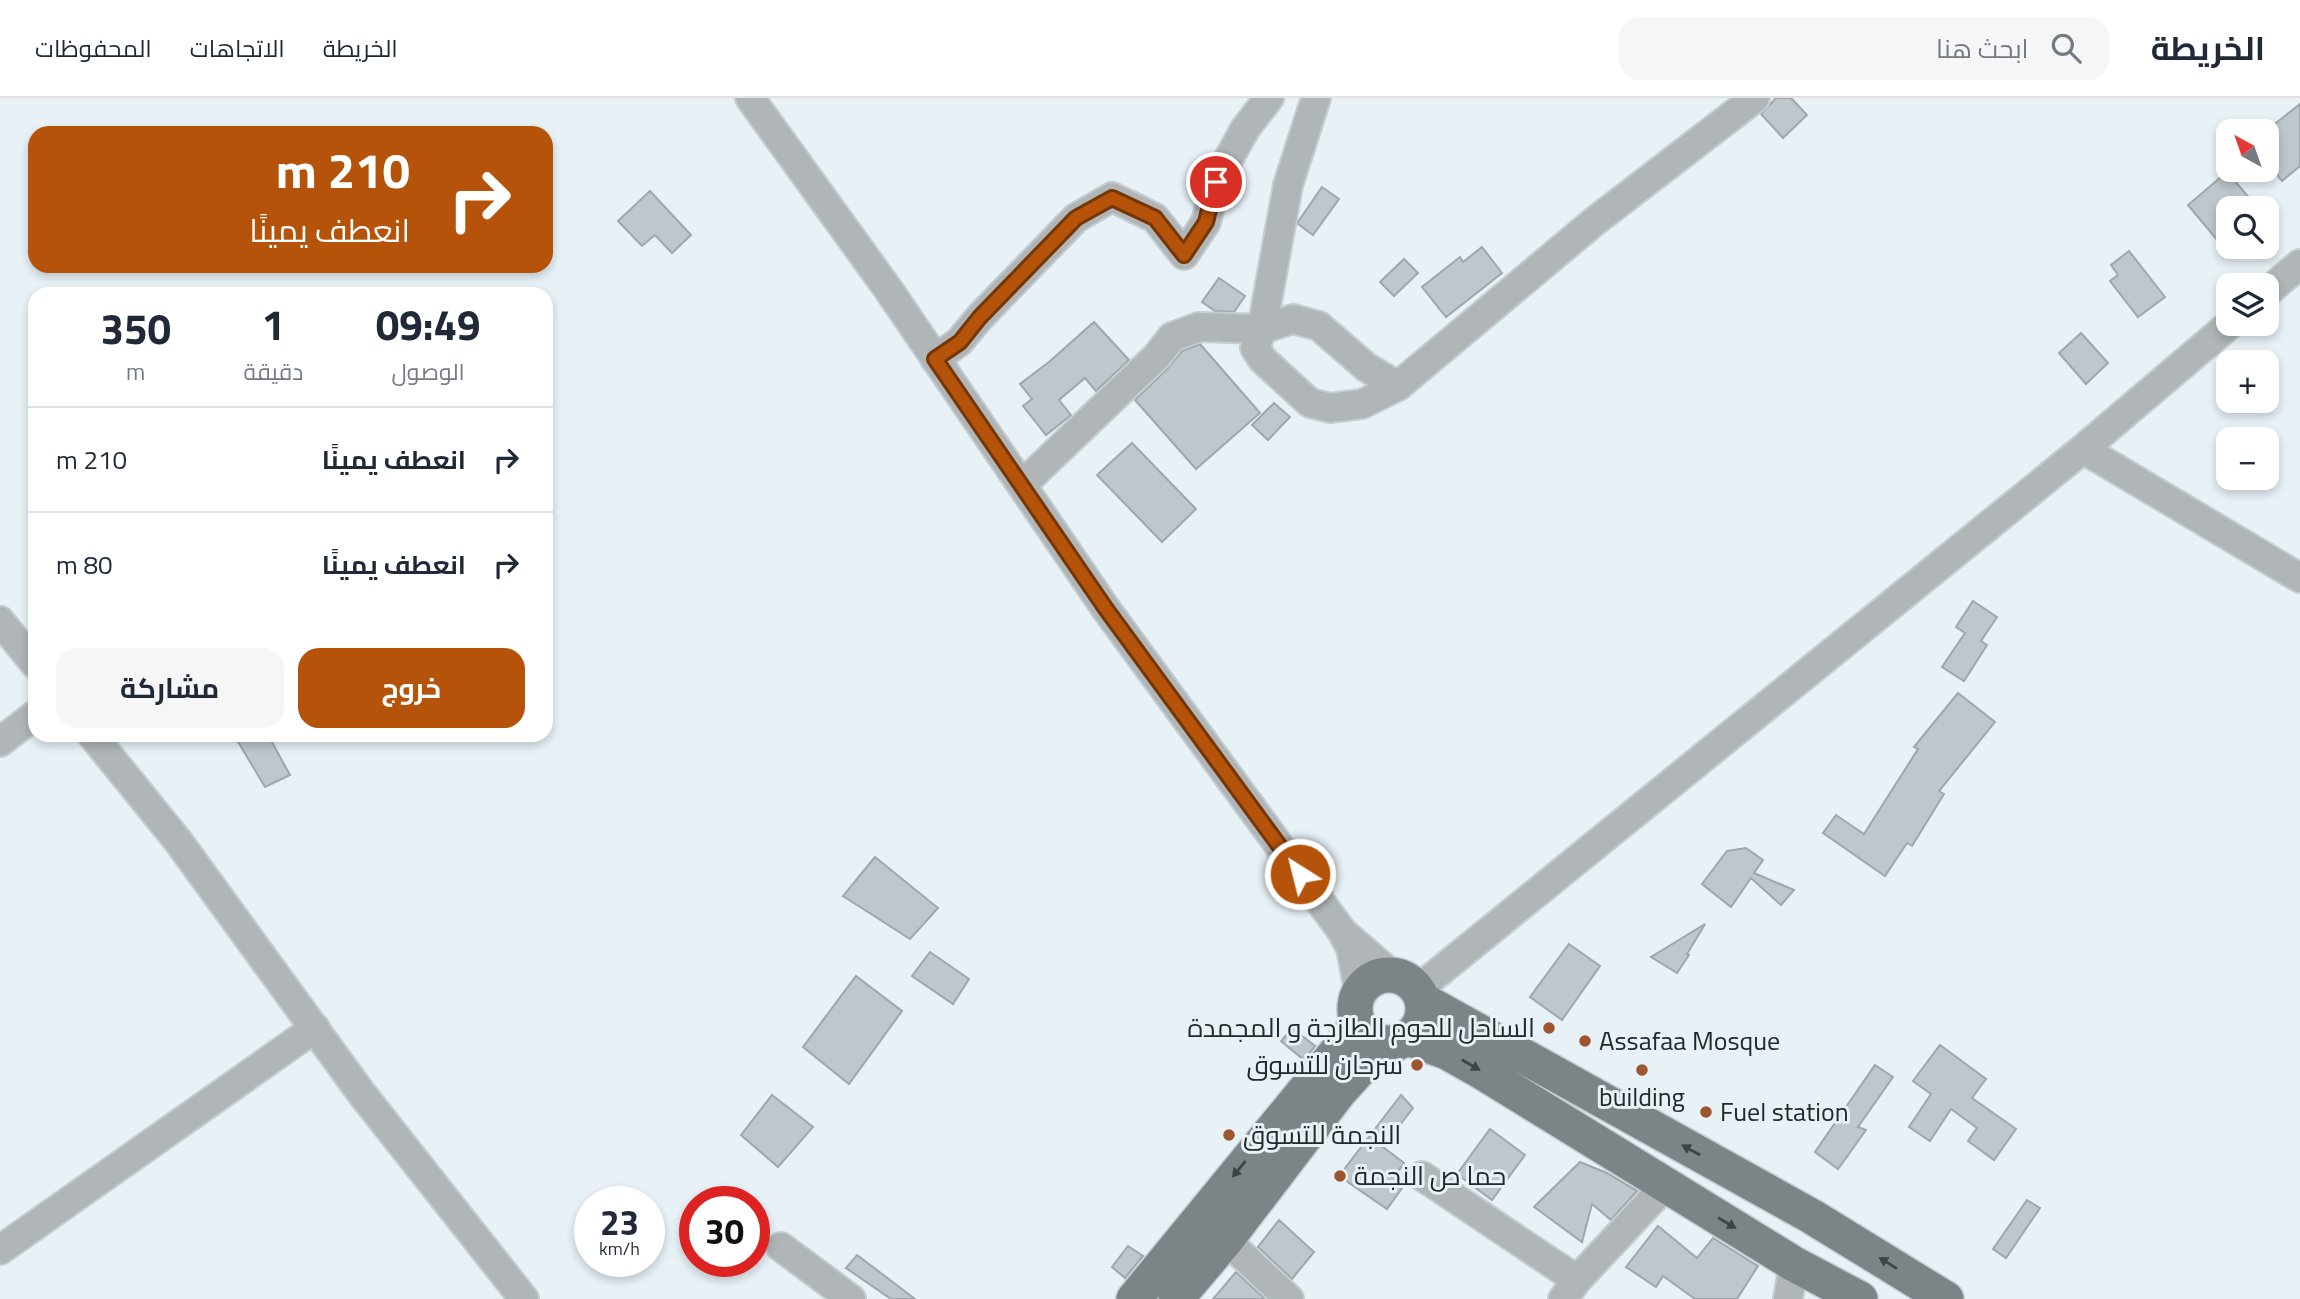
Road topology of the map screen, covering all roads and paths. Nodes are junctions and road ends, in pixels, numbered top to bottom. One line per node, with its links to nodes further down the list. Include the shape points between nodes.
1 (750, 98): 9 (street)
2 (1269, 98): 9 (street, via 1245,129 1216,182 1206,222 1184,255 1155,218 1112,198 1076,218 960,342)
3 (1315, 98): 7 (street, via 1288,185)
4 (1755, 98): 10 (street, via 1594,221)
5 (2300, 264): 6 (street)
6 (2279, 282)
7 (1262, 329): 10 (street, via 1293,319 1319,326 1366,368); 10 (street, via 1255,348 1310,403 1329,408 1362,404); 12 (street, via 1199,327 1172,337)
8 (2216, 336): 11 (street)
9 (935, 359): 12 (street)
10 (1398, 386)
11 (2083, 449): 13 (street); 20 (street)
12 (1022, 485): 19 (street, via 1106,609)
13 (2300, 578)
14 (0, 621): 15 (street)
15 (28, 655)
16 (28, 720): 17 (street)
17 (0, 742)
18 (98, 742): 22 (street, via 178,841)
19 (1341, 930): 20 (street); 21 (street, via 1352,948)
20 (1411, 988): 21 (main road, via 1373,978); 23 (main road, via 1422,1020); 38 (main road, one-way to 20, via 1811,1216)
21 (1358, 1008): 23 (main road, via 1367,1035 1380,1042); 33 (main road, one-way to 33)
22 (315, 1028): 28 (street); 31 (street)
23 (1402, 1041): 25 (main road, one-way to 25, via 1447,1052); 26 (main road, via 1359,1070)
24 (1422, 1176): 30 (street)
25 (1665, 1186): 29 (main road, one-way to 29); 30 (street)
26 (1226, 1240): 34 (main road); 35 (street)
27 (781, 1247): 32 (street)
28 (0, 1250)
29 (1794, 1264): 36 (street); 37 (main road)
30 (1570, 1290)
31 (524, 1299)
32 (851, 1299)
33 (1134, 1299)
34 (1176, 1299)
35 (1289, 1299)
36 (1788, 1299)
37 (1860, 1299)
38 (1946, 1299)

